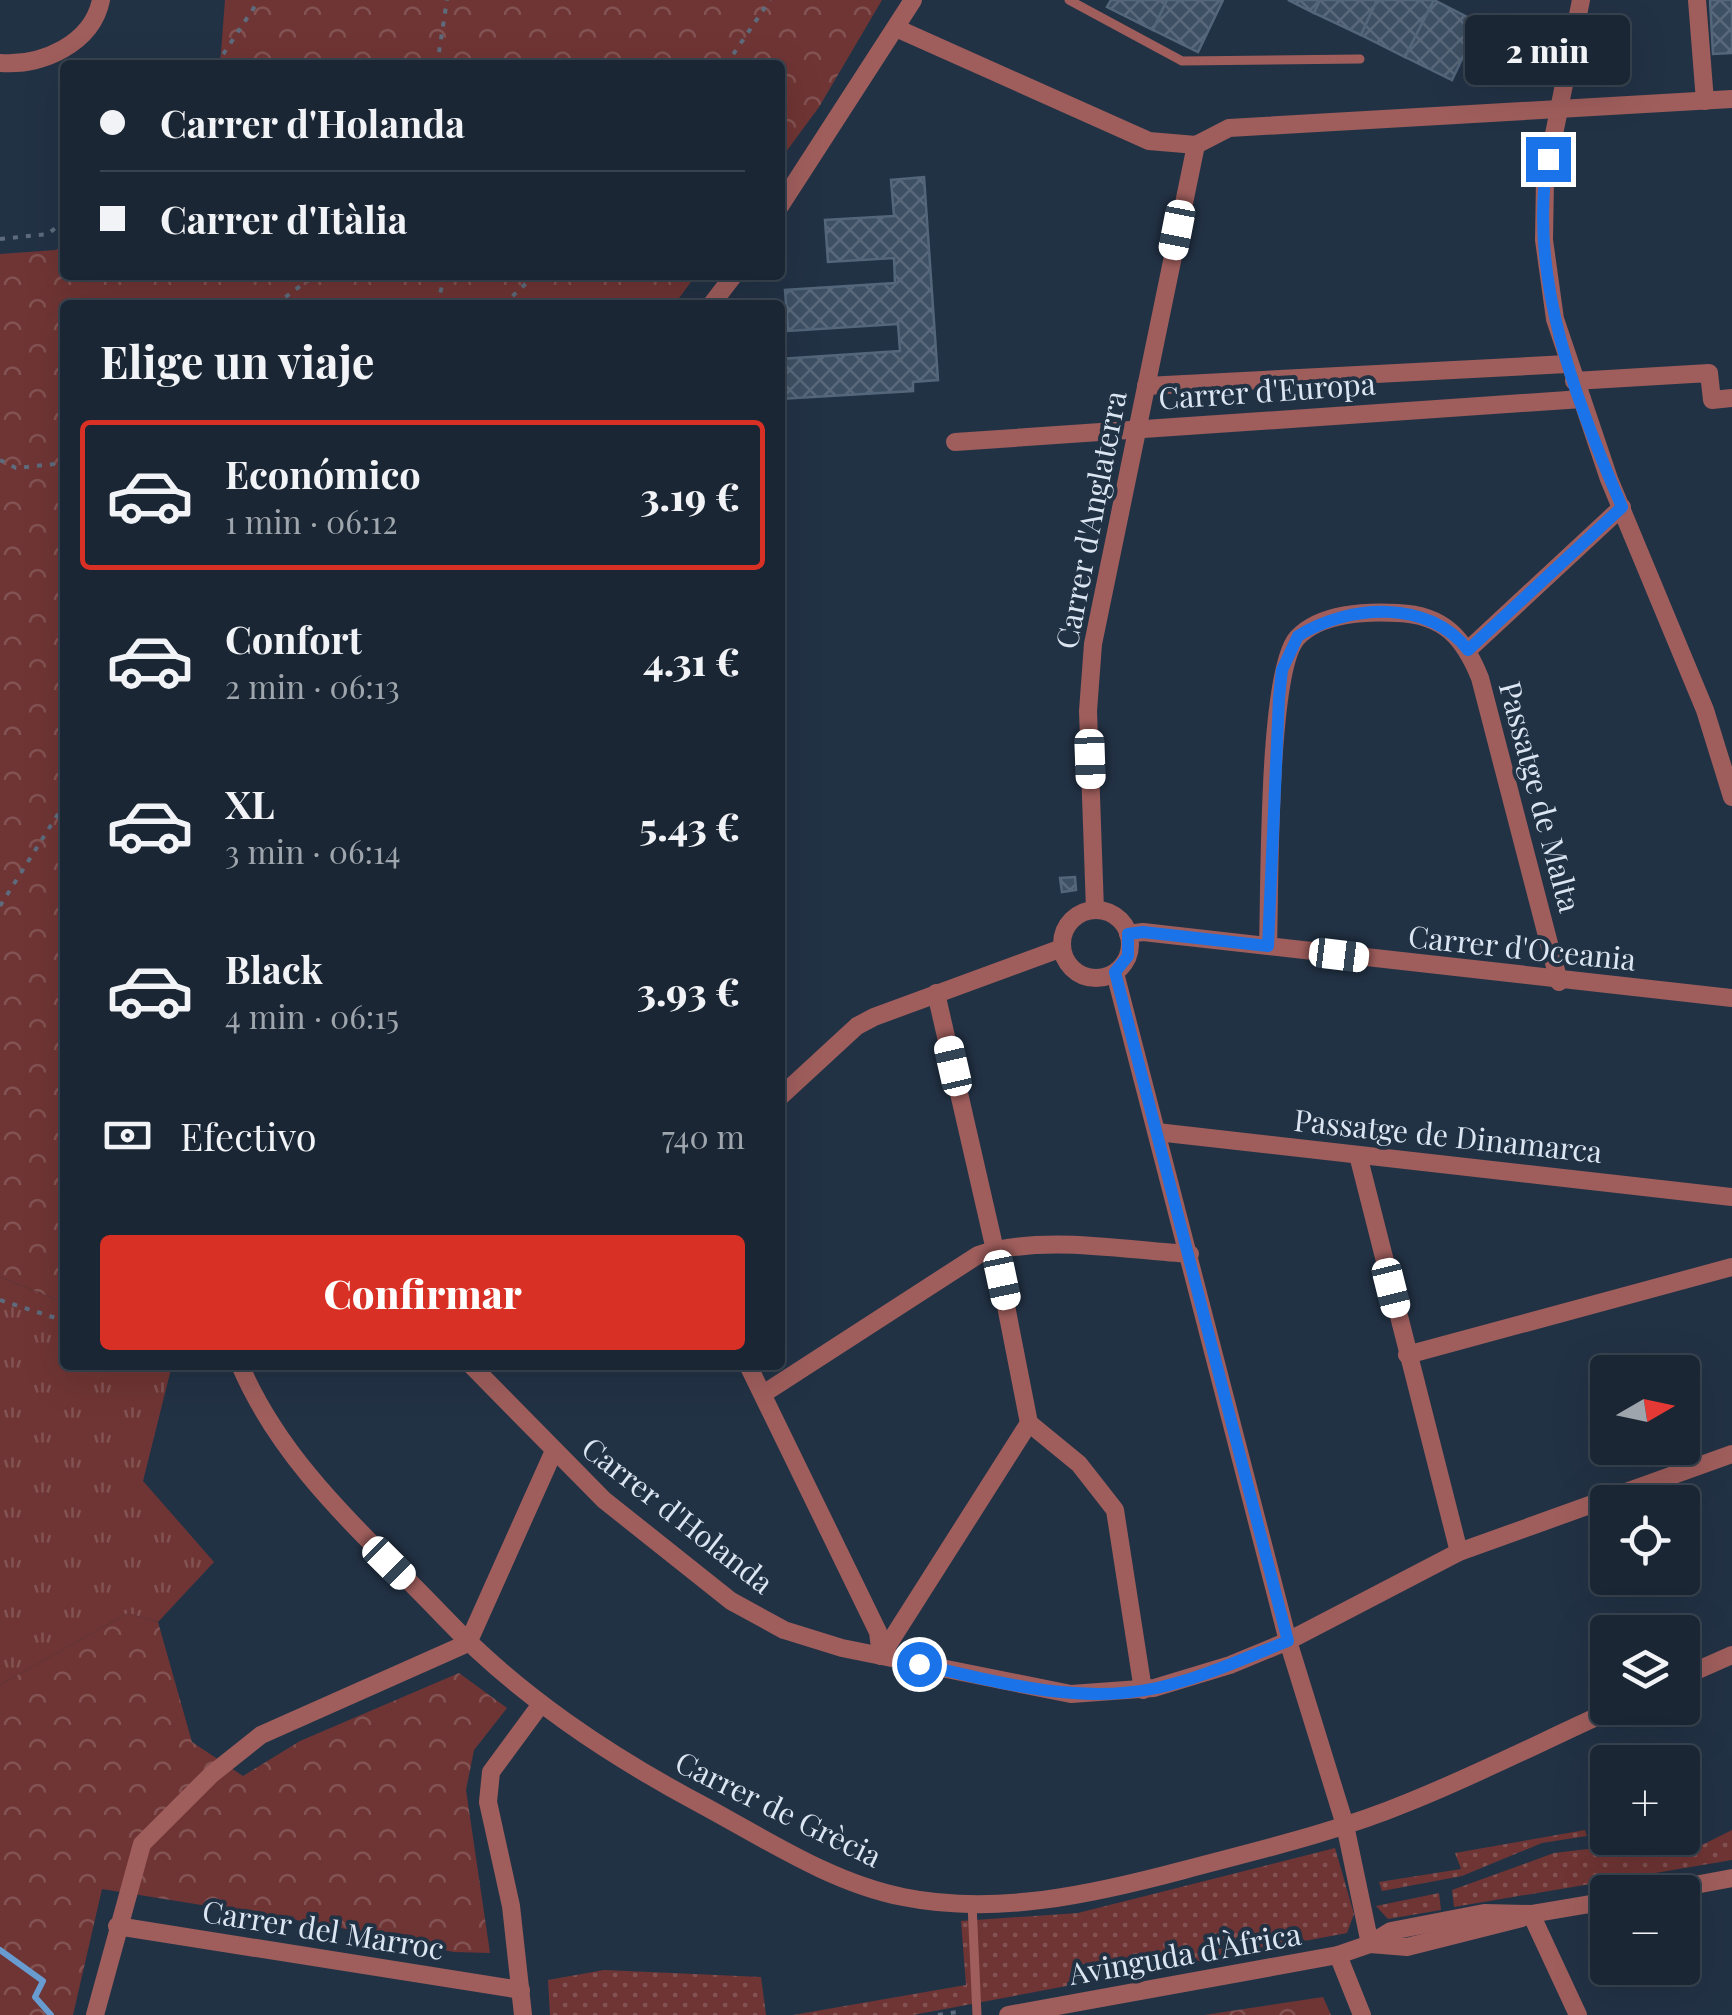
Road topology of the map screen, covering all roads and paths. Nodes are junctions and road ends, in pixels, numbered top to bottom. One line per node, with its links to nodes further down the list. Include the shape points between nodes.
1 (101, 0): 14 (street, via 87,31 64,49)
2 (259, 0): 11 (path)
3 (447, 0): 12 (path)
4 (770, 0): 13 (path)
5 (913, 0): 9 (street)
6 (1069, 0): 10 (lane, via 1182,62)
7 (1581, 0): 17 (street)
8 (1697, 0): 16 (street)
9 (896, 28): 18 (street, via 1149,141); 19 (street)
10 (1360, 59)
11 (219, 60)
12 (438, 60)
13 (729, 60)
14 (0, 62)
15 (1732, 99): 16 (street)
16 (1704, 101): 17 (street)
17 (1557, 110): 18 (street, via 1228,128); 26 (street, via 1545,179 1544,240)
18 (1196, 145): 27 (street, Carrer d'Anglaterra)
19 (785, 198)
20 (60, 224): 21 (path, via 48,234)
21 (0, 239)
22 (309, 280): 24 (path)
23 (530, 280): 25 (path)
24 (282, 300)
25 (508, 300)
26 (1570, 373): 27 (street, Carrer d'Europa); 28 (street, Carrer d'Europa, via 1710,373 1712,400); 29 (street)
27 (1146, 386): 30 (street, Carrer d'Anglaterra)
28 (1732, 398)
29 (1582, 399): 30 (street, Carrer d'Europa); 34 (street)
30 (1138, 428): 31 (street, Carrer d'Europa); 39 (street, Carrer d'Anglaterra, via 1089,679)
31 (955, 442)
32 (1, 461): 33 (path, via 16,468)
33 (60, 464)
34 (1622, 507): 35 (street); 36 (street, via 1705,710)
35 (1468, 650): 41 (street, Passatge de Malta, via 1443,623 1398,612 1338,618 1298,636 1282,670 1279,698); 44 (street, Passatge de Malta)
36 (1732, 797)
37 (60, 811): 38 (path)
38 (0, 906)
39 (1095, 910): 40 (street, via 1116,917); 42 (street, via 1067,926)
40 (1128, 934): 41 (street, Carrer d'Oceania); 43 (street, via 1128,956)
41 (1268, 946): 44 (street, Carrer d'Oceania)
42 (1062, 948): 43 (street, via 1076,972 1102,978); 45 (street)
43 (1115, 972): 48 (street)
44 (1559, 982): 46 (street, Carrer d'Oceania)
45 (936, 993): 47 (street, via 857,1026); 51 (street)
46 (1732, 998)
47 (785, 1092)
48 (1157, 1132): 49 (street, Passatge de Dinamarca); 52 (street)
49 (1358, 1155): 50 (street, Passatge de Dinamarca); 56 (street)
50 (1732, 1197)
51 (996, 1250): 52 (street, via 1023,1245); 60 (street); 61 (street)
52 (1190, 1254): 65 (street)
53 (1732, 1267): 56 (street)
54 (0, 1300): 55 (path)
55 (60, 1320)
56 (1407, 1355): 64 (street)
57 (242, 1370): 66 (street, Carrer de Grècia, via 292,1458)
58 (475, 1370): 62 (street, Carrer d'Holanda)
59 (751, 1370): 60 (street)
60 (763, 1394): 68 (street, via 878,1632)
61 (1029, 1423): 68 (street); 70 (street, via 1094,1479 1114,1510)
62 (553, 1453): 66 (street); 68 (street, Carrer d'Holanda, via 731,1600 784,1630)
63 (1732, 1454): 64 (street, Carrer d'Holanda)
64 (1459, 1552): 65 (street, Carrer d'Holanda)
65 (1288, 1641): 70 (street, Carrer d'Holanda); 73 (street)
66 (468, 1643): 71 (street, Carrer de Grècia); 79 (street, via 237,1752 142,1844)
67 (1732, 1655): 69 (street)
68 (881, 1656): 70 (street, Carrer d'Holanda, via 1034,1690)
69 (1700, 1669)
70 (1143, 1690)
71 (541, 1704): 76 (street, Carrer de Grècia, via 617,1760 804,1860 898,1896); 82 (street, via 491,1772 488,1802)
72 (1590, 1720): 73 (street, Carrer de Grècia)
73 (1345, 1825): 76 (street, Carrer de Grècia, via 1135,1884); 80 (street)
74 (1732, 1878): 75 (street)
75 (1700, 1884)
76 (972, 1904): 86 (lane)
77 (1590, 1904): 78 (street, Avinguda d'Àfrica)
78 (1531, 1914): 80 (street, Avinguda d'Àfrica, via 1407,1947); 89 (street)
79 (117, 1926): 82 (street, Carrer del Marroc); 84 (street)
80 (1370, 1944): 81 (street, Avinguda d'Àfrica)
81 (1338, 1955): 83 (street, Avinguda d'Àfrica); 88 (street)
82 (521, 1990): 85 (street)
83 (1068, 2010): 87 (street, Avinguda d'Àfrica)
84 (95, 2015)
85 (523, 2015)
86 (977, 2015)
87 (1008, 2015)
88 (1362, 2015)
89 (1578, 2015)

